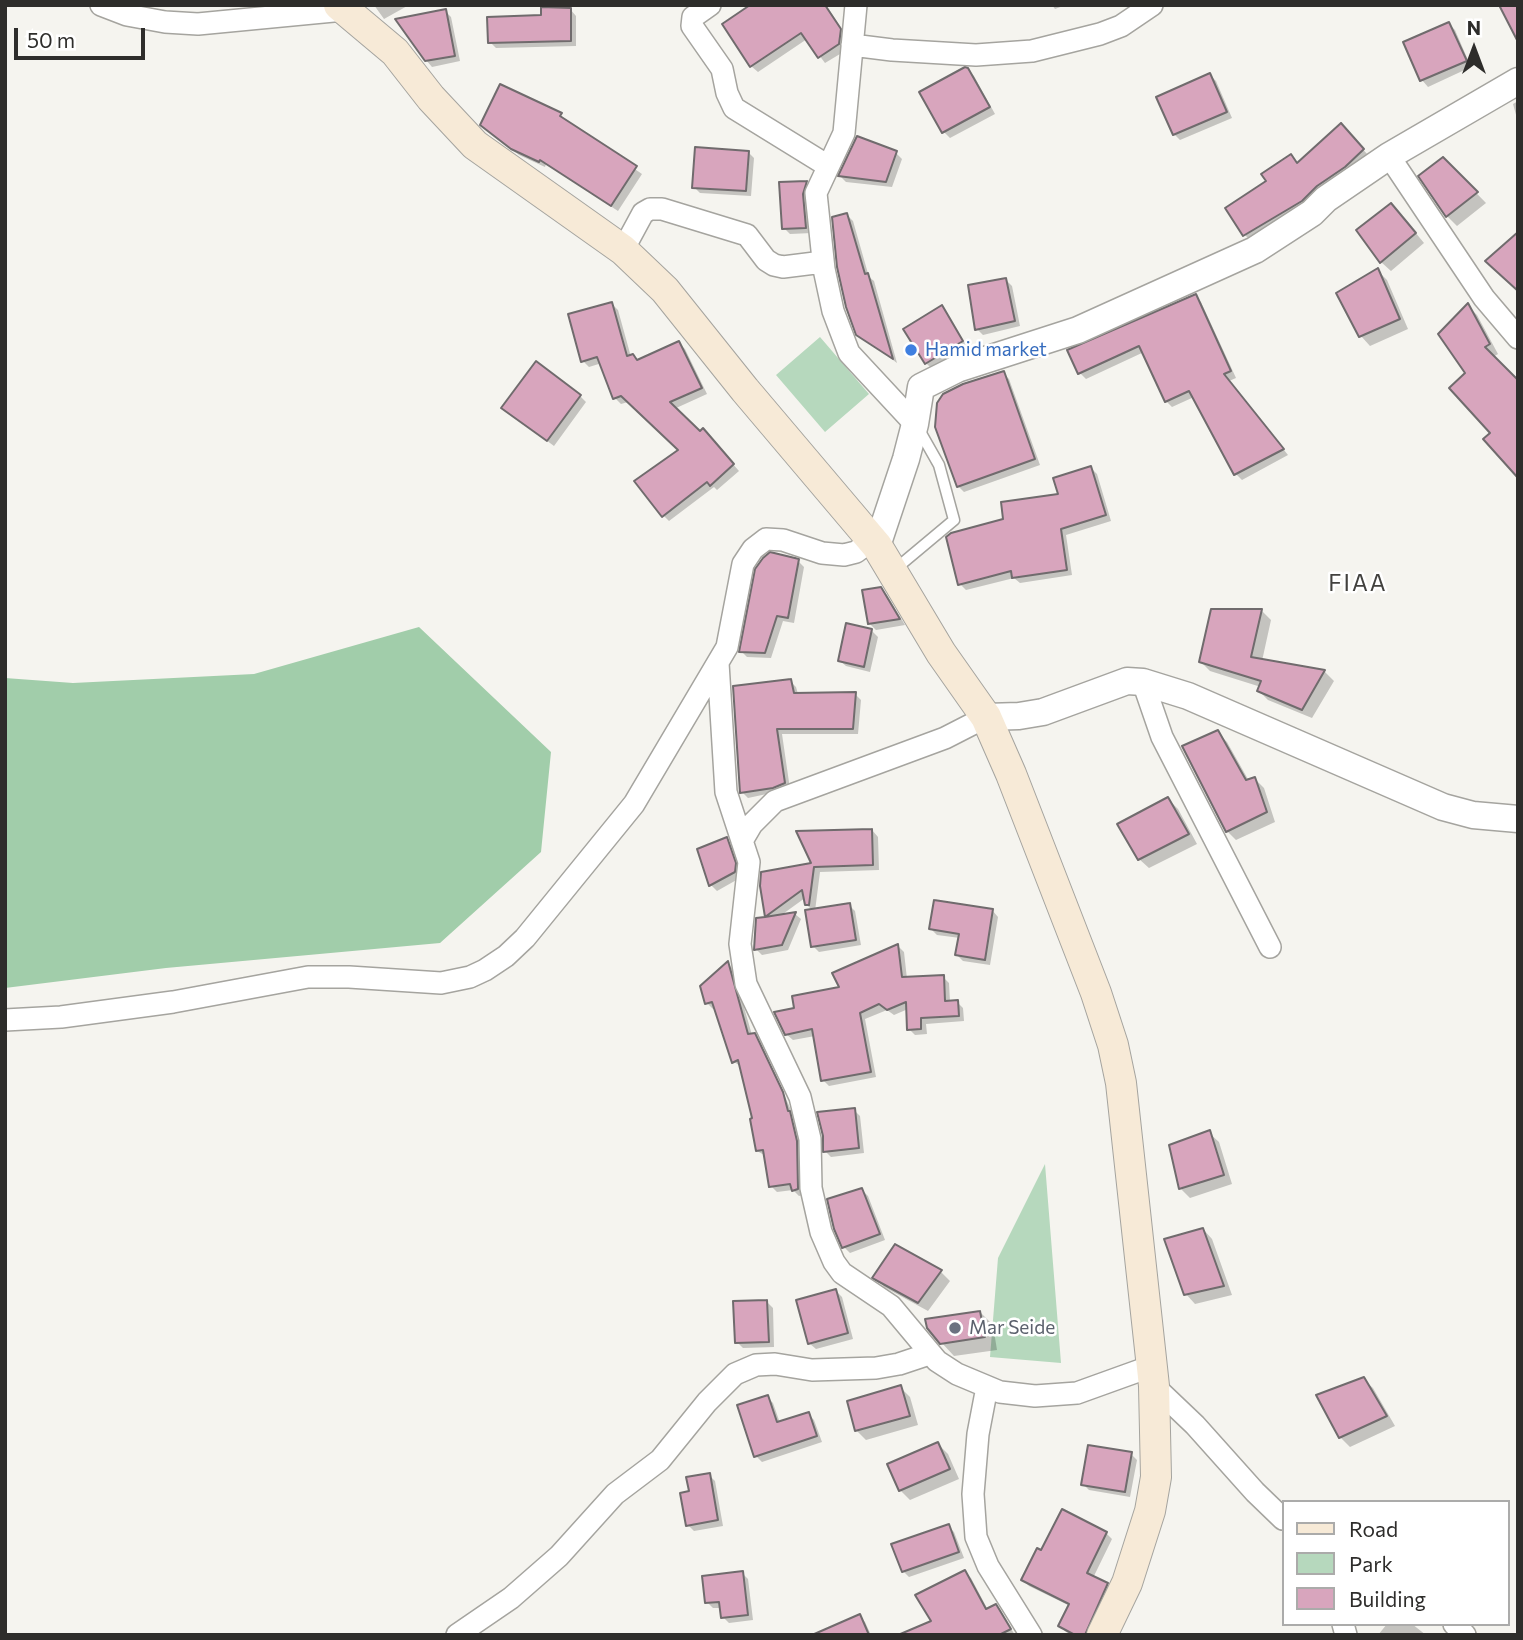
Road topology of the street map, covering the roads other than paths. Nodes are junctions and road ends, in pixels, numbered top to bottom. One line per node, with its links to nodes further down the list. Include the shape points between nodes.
1 (101, 5): 5 (street, via 147,19 198,24)
2 (710, 5): 9 (street, via 693,17 692,26 722,69 734,108)
3 (856, 5): 6 (street)
4 (1152, 5): 6 (street, via 1121,26 1032,51 976,55)
5 (341, 8): 10 (main road, via 395,52 475,145)
6 (852, 45): 9 (street, via 844,133)
7 (1518, 81): 8 (street)
8 (1389, 156): 12 (street, via 1485,298); 13 (street, via 1255,250 1078,330 957,369 921,387)
9 (828, 166): 11 (street, via 816,193)
10 (623, 250): 11 (street, via 643,213 662,209 747,234 774,265); 14 (main road, via 664,290)
11 (823, 262): 13 (street, via 833,311 849,353)
12 (1516, 333)
13 (915, 424): 14 (street); 15 (lane, via 939,465 954,520)
14 (874, 543): 15 (main road); 16 (street, via 844,555 783,540 759,543 743,564 727,647)
15 (893, 571): 18 (main road, via 941,653)
16 (718, 663): 20 (street, via 726,792); 22 (street, via 634,804 525,938 485,970 441,983 308,977 173,1002)
17 (1143, 682): 18 (street, via 1127,681 1043,712); 19 (street, via 1169,688 1443,807); 21 (street, via 1162,737)
18 (986, 717): 20 (street, via 945,738 775,801); 24 (main road, via 1113,1045)
19 (1518, 819)
20 (742, 841): 23 (street, via 750,871 740,944 746,984 800,1097 821,1232 842,1273 891,1306)
21 (1270, 947)
22 (5, 1020)
23 (929, 1354): 25 (street, via 957,1374); 27 (street, via 876,1368 811,1370 766,1364 735,1374 660,1461 615,1494 559,1556 511,1598)
24 (1153, 1376): 25 (street, via 1077,1393 1035,1396); 26 (street); 29 (main road, via 1156,1477 1150,1511 1127,1583)
25 (987, 1387): 28 (street, via 973,1494 976,1537 988,1566)
26 (1282, 1518)
27 (457, 1635)
28 (1031, 1635)
29 (1102, 1635)

